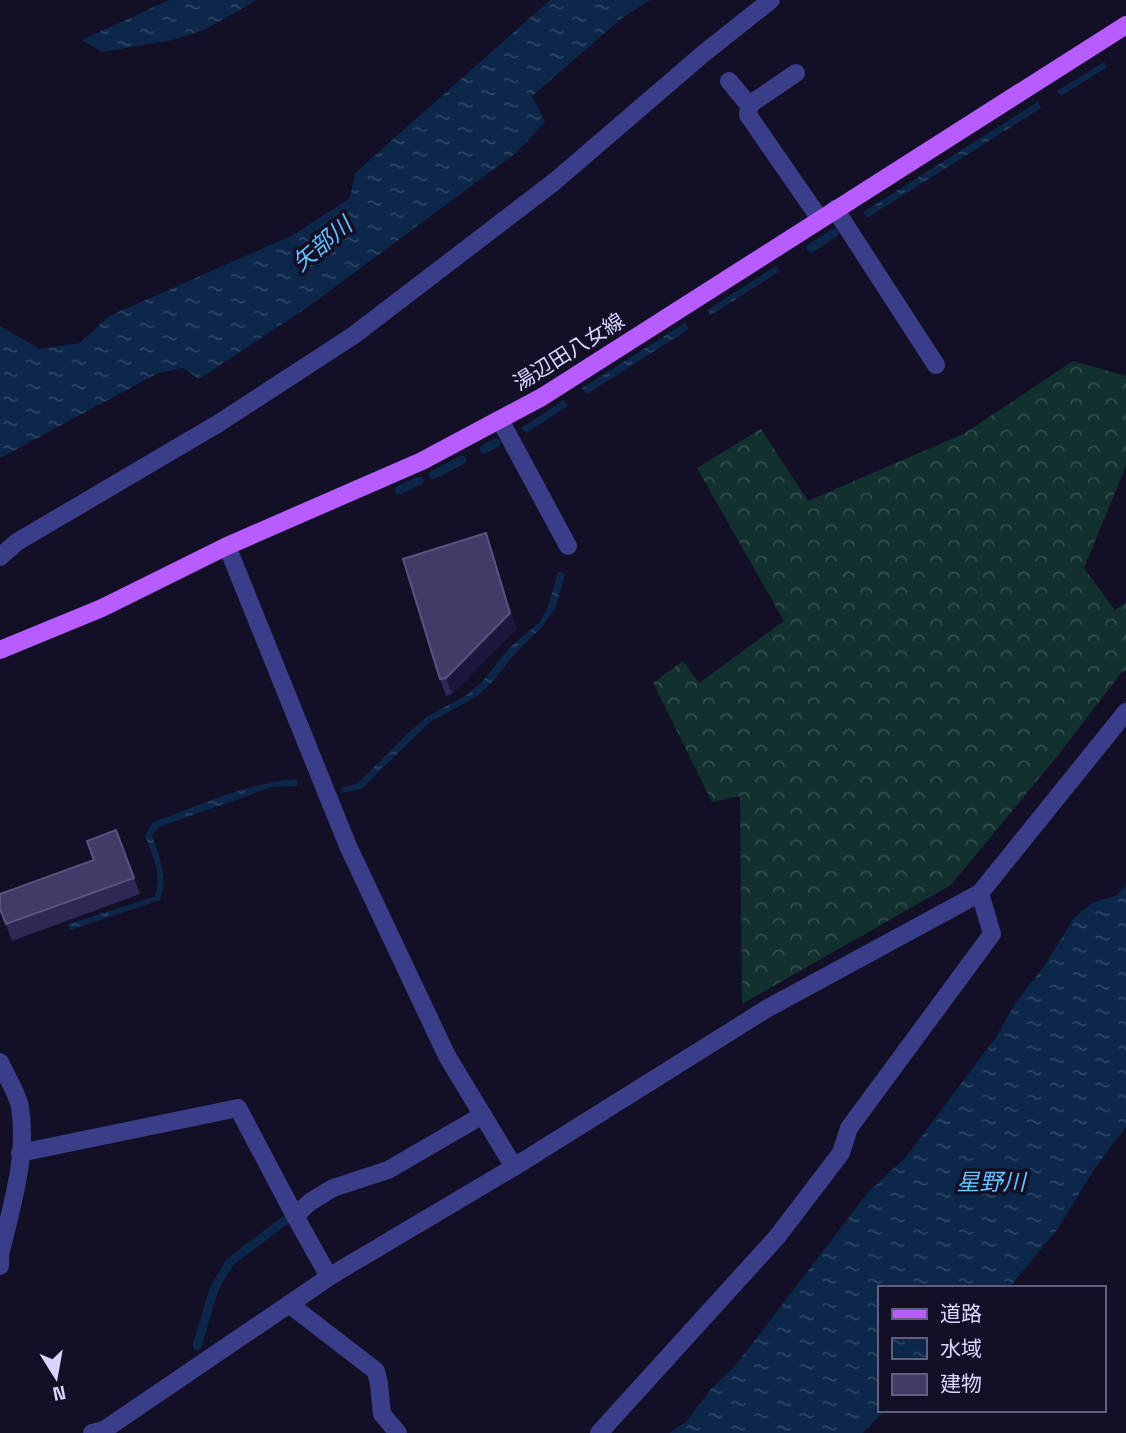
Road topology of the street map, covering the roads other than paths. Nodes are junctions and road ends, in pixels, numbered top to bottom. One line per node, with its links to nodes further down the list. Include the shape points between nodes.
1 (771, 0): 11 (street, via 554,182 354,335)
2 (1126, 25): 6 (main road, 湯辺田八女線)
3 (796, 72): 5 (street)
4 (729, 81): 5 (street)
5 (749, 106): 6 (street, via 748,116)
6 (828, 214): 7 (street); 8 (main road, 湯辺田八女線)
7 (936, 365)
8 (500, 420): 9 (main road, 湯辺田八女線, via 422,461); 10 (street)
9 (227, 546): 12 (main road, 湯辺田八女線, via 103,608); 16 (street, via 348,846 447,1056)
10 (568, 546)
11 (0, 556)
12 (0, 650)
13 (1126, 712): 14 (street)
14 (980, 893): 18 (street, via 768,1008); 25 (street, via 992,934 849,1128 841,1153 777,1237)
15 (0, 1062): 17 (street, via 20,1105)
16 (483, 1115): 18 (street); 19 (street, via 388,1170 334,1188)
17 (20, 1153): 19 (street, via 238,1108); 20 (street)
18 (514, 1167): 21 (street)
19 (295, 1216): 21 (street)
20 (0, 1266)
21 (329, 1277): 22 (street)
22 (289, 1304): 23 (street, via 104,1430); 24 (street, via 376,1371 382,1414)
23 (92, 1433)
24 (398, 1433)
25 (599, 1433)

